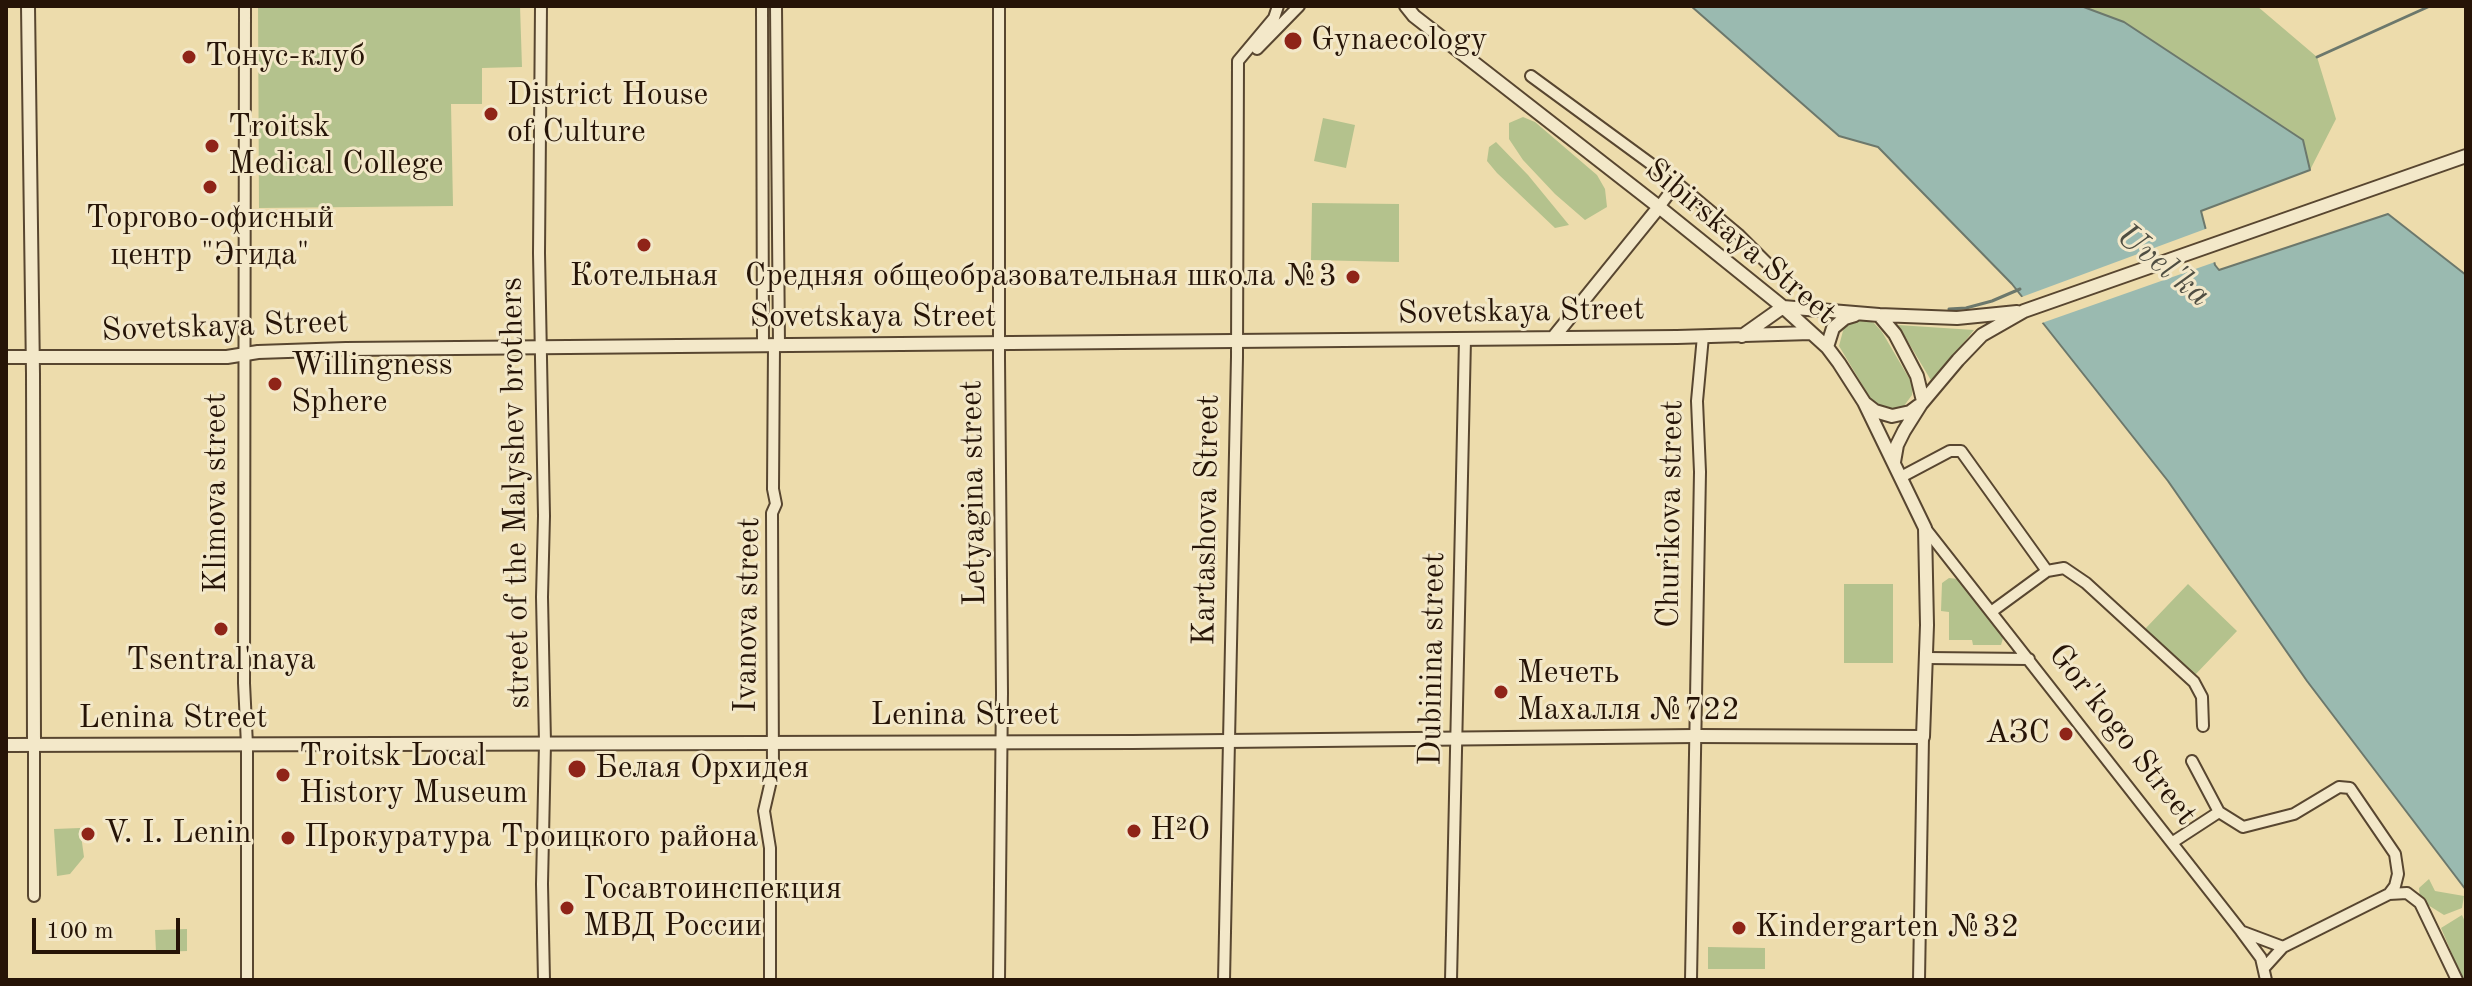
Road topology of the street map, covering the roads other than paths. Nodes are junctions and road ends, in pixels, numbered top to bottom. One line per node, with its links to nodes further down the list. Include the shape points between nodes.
1 (28, 6): 32 (street)
2 (245, 6): 30 (street, Klimova street)
3 (541, 6): 28 (street, street of the Malyshev brothers)
4 (762, 6): 27 (street, Ivanova street)
5 (776, 6): 27 (street, Ivanova street)
6 (999, 6): 26 (street, Letyagina street)
7 (1278, 6): 10 (street)
8 (1299, 6): 10 (street)
9 (1406, 6): 14 (street, Sibirskaya Street)
10 (1238, 64): 25 (street, Kartashova Street)
11 (1531, 76): 13 (street)
12 (2466, 156): 17 (street)
13 (1677, 183): 14 (street); 15 (street)
14 (1659, 207): 16 (street, Sibirskaya Street); 23 (street, Sovetskaya Street)
15 (1776, 272)
16 (1783, 307): 18 (street); 20 (street, Sibirskaya Street); 22 (street)
17 (2024, 311): 19 (street, via 1957,318); 34 (street, via 1974,343)
18 (1862, 313): 19 (street); 29 (street, via 1833,328)
19 (1879, 315): 34 (street, via 1917,376)
20 (1811, 333): 22 (street, Sovetskaya Street); 29 (street, Sibirskaya Street)
21 (1703, 336): 22 (street, Sovetskaya Street); 23 (street, Sovetskaya Street); 43 (street, Churikova street, via 1697,401)
22 (1742, 336)
23 (1553, 338): 24 (street, Sovetskaya Street)
24 (1465, 339): 25 (street, Sovetskaya Street); 45 (street, Dubinina street)
25 (1237, 340): 26 (street, Sovetskaya Street); 46 (street, Kartashova Street)
26 (999, 344): 27 (street, Sovetskaya Street); 49 (street, Letyagina street)
27 (772, 346): 28 (street, Sovetskaya Street); 48 (street, Ivanova street)
28 (541, 347): 30 (street, Sovetskaya Street); 47 (street, street of the Malyshev brothers)
29 (1827, 347): 33 (street, Sibirskaya Street)
30 (243, 355): 32 (street, Sovetskaya Street); 52 (street, Klimova street)
31 (6, 357): 32 (street, Sovetskaya Street)
32 (32, 357): 51 (street)
33 (1864, 402): 34 (street, via 1892,416); 35 (street, Sibirskaya Street)
34 (1922, 402): 35 (street, via 1897,445)
35 (1894, 462): 36 (street, Sibirskaya Street)
36 (1901, 477): 37 (street, Sibirskaya Street); 38 (street, via 1950,451 1961,451)
37 (1925, 528): 39 (street, Gor'kogo Street); 40 (street, Sibirskaya Street)
38 (2047, 571): 39 (street); 42 (street, via 2064,568 2086,583 2194,682 2202,697)
39 (1991, 612): 41 (street, Gor'kogo Street)
40 (1927, 658): 41 (street); 44 (street, Sibirskaya Street)
41 (2029, 659): 55 (street, Gor'kogo Street)
42 (2203, 726)
43 (1695, 736): 44 (street, Lenina Street); 45 (street, Lenina Street); 67 (street, Churikova street)
44 (1923, 737): 68 (street, Sibirskaya Street)
45 (1457, 740): 46 (street, Lenina Street); 66 (street, Dubinina street)
46 (1228, 741): 49 (street, Lenina Street); 65 (street, Kartashova Street)
47 (545, 743): 48 (street, Lenina Street); 52 (street, Lenina Street); 62 (street, street of the Malyshev brothers)
48 (773, 743): 49 (street, Lenina Street); 63 (street, Ivanova street, via 764,811 770,848)
49 (1002, 743): 64 (street, Letyagina street)
50 (6, 745): 51 (street, Lenina Street)
51 (34, 745): 52 (street, Lenina Street); 57 (street)
52 (247, 745): 61 (street, Klimova street)
53 (2192, 761): 54 (street)
54 (2219, 812): 55 (street); 56 (street, via 2235,824 2253,826 2300,812 2339,787 2350,788 2395,854 2398,874)
55 (2173, 842): 58 (street, Gor'kogo Street)
56 (2389, 894): 59 (street); 70 (street, via 2407,893 2420,903)
57 (34, 896)
58 (2241, 931): 59 (street); 60 (street, Gor'kogo Street)
59 (2283, 947): 60 (street)
60 (2264, 968): 69 (street, Gor'kogo Street)
61 (247, 980)
62 (544, 980)
63 (770, 980)
64 (999, 980)
65 (1224, 980)
66 (1451, 980)
67 (1691, 980)
68 (1919, 980)
69 (2266, 980)
70 (2457, 980)

